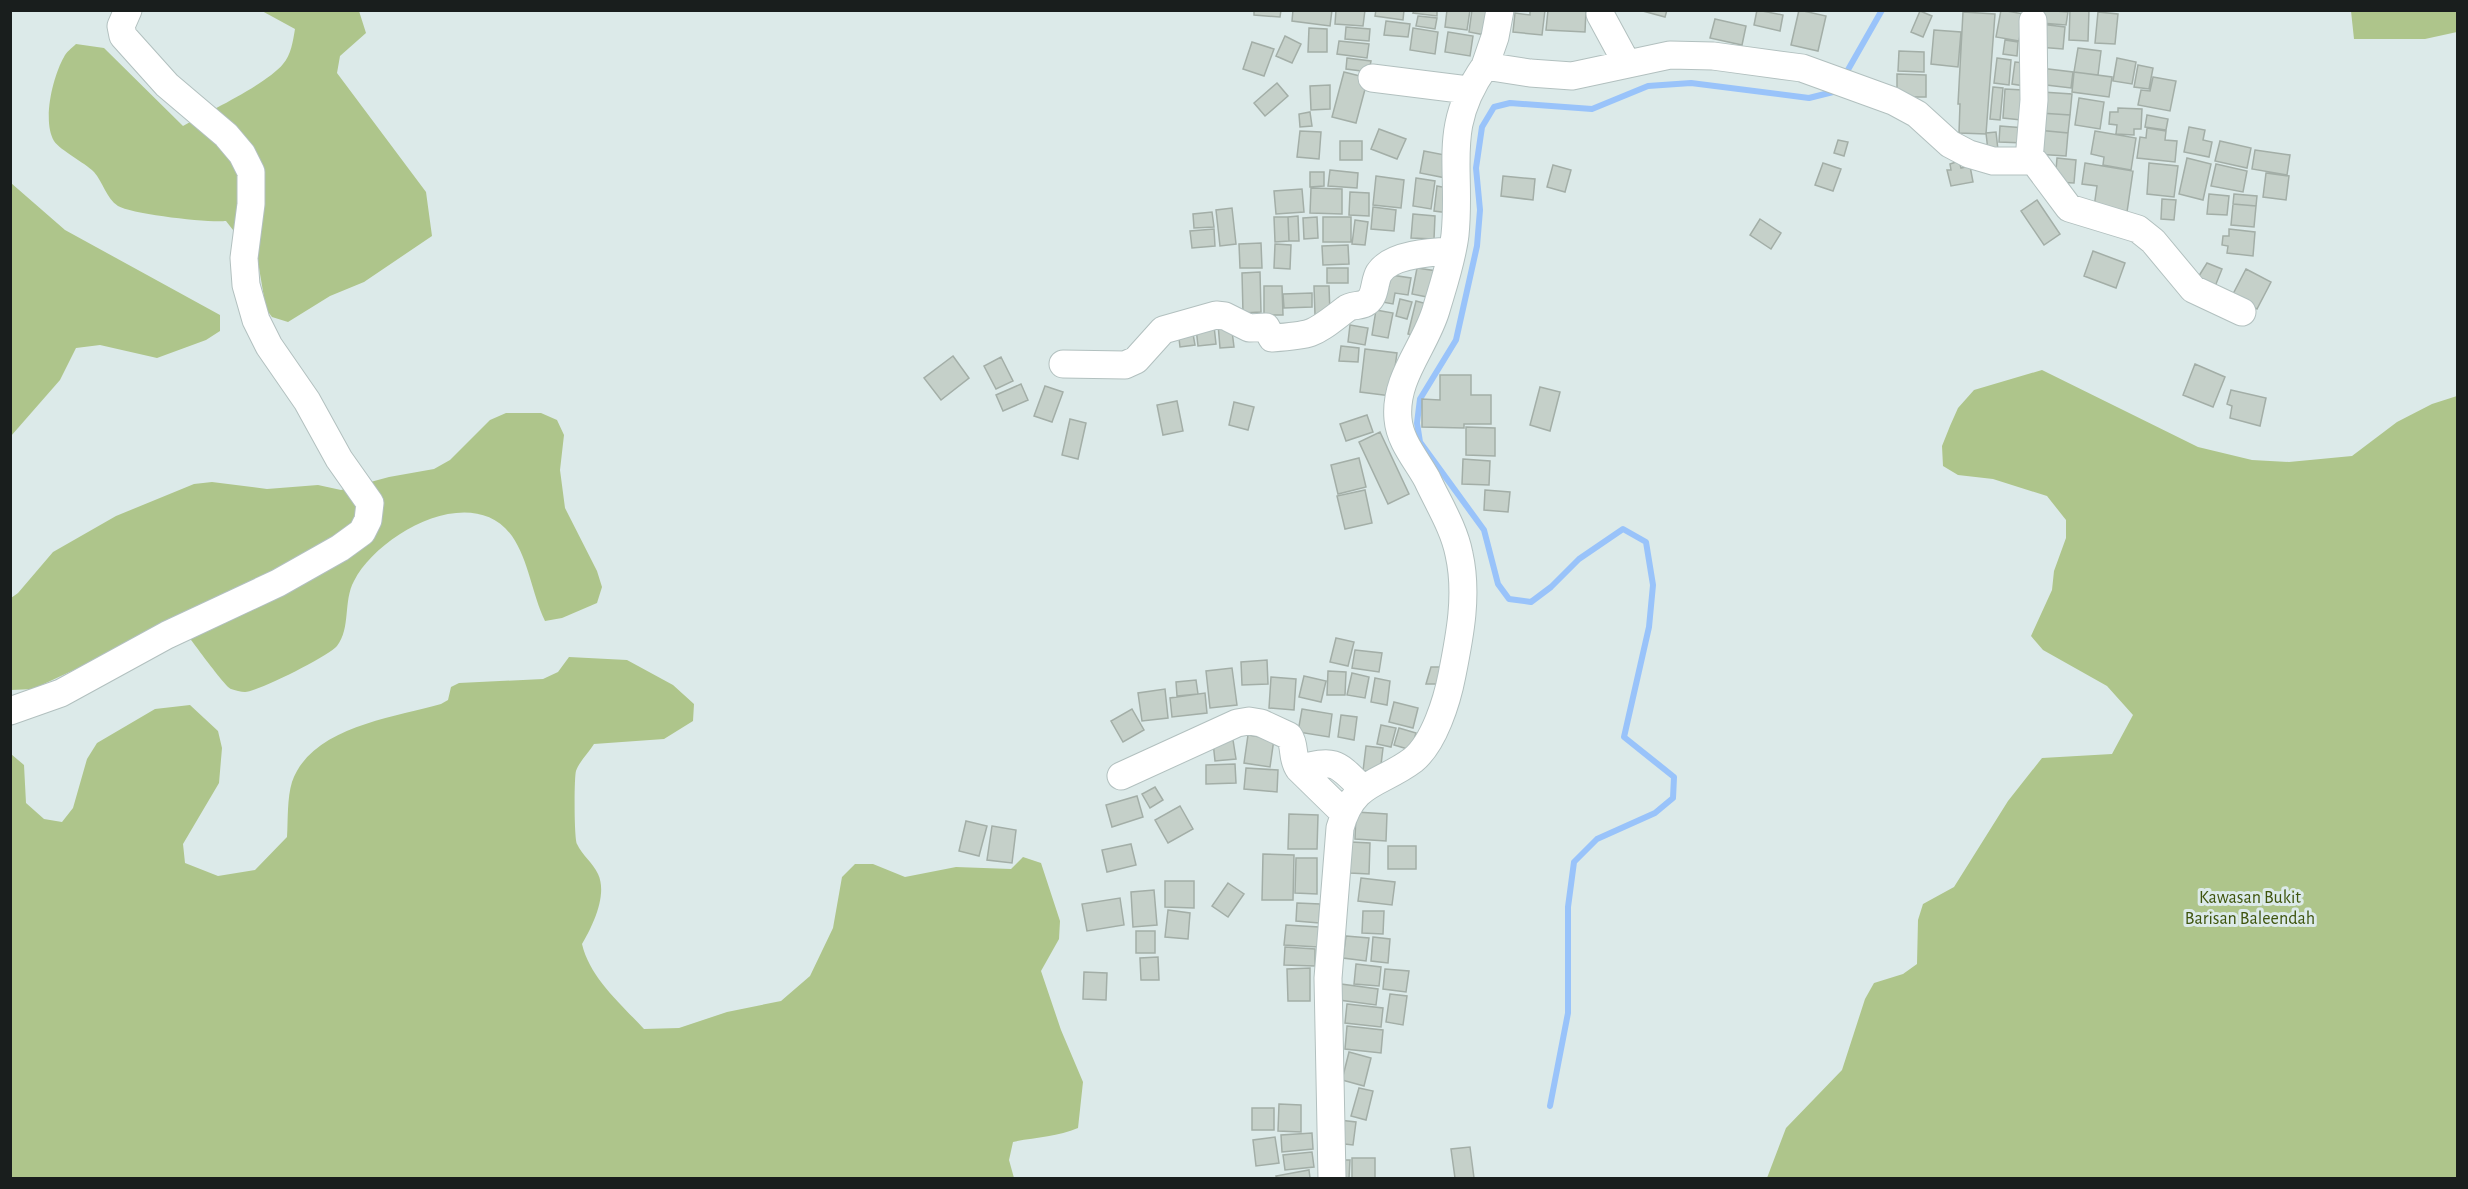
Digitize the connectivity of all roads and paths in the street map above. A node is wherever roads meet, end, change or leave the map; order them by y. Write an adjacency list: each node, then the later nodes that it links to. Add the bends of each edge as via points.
1 (128, 10): 13 (street, via 121,26 123,36 167,86 226,135 251,172 244,258 246,285 256,320 339,459 370,503 368,520 362,532 340,548 278,583 167,635 61,693)
2 (1500, 10): 6 (street)
3 (1600, 14): 5 (street)
4 (2033, 21): 9 (street, via 2034,100)
5 (1626, 62): 6 (street, via 1572,76); 9 (street, via 1670,55 1713,56 1823,73 1917,114 1950,144 1969,154 1993,160)
6 (1485, 66): 8 (street)
7 (1372, 78): 8 (street)
8 (1468, 90): 10 (street, via 1456,130)
9 (2029, 160): 11 (street, via 2037,164 2069,208 2138,229 2193,288)
10 (1452, 251): 12 (street, via 1407,257 1384,268 1371,299 1347,308 1314,333 1272,338 1266,327 1249,328 1215,315 1163,330 1136,360 1125,365); 16 (street, via 1429,333 1402,380 1397,418 1400,435 1430,485 1459,552 1464,580 1452,678 1427,744 1414,759)
11 (2242, 312)
12 (1063, 364)
13 (10, 711)
14 (1299, 769): 15 (street, via 1293,761 1288,736 1249,721); 16 (street, via 1324,761 1336,765); 17 (street)
15 (1121, 776)
16 (1362, 788): 17 (street)
17 (1344, 813): 18 (street, via 1328,978)
18 (1332, 1179)

